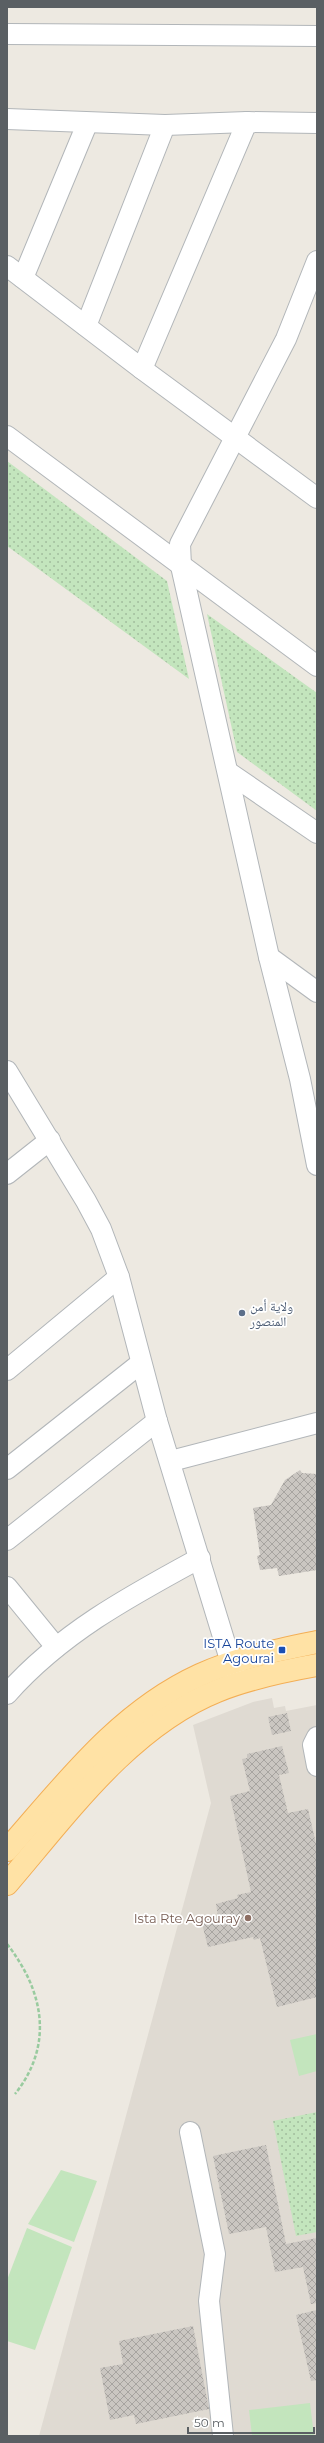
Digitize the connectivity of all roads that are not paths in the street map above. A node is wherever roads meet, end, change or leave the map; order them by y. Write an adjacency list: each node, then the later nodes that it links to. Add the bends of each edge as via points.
1 (7, 34): 2 (street)
2 (317, 36)
3 (7, 119): 6 (street)
4 (247, 122): 5 (street); 7 (street); 12 (street)
5 (317, 123)
6 (87, 124): 7 (street); 10 (street)
7 (166, 125): 11 (street)
8 (317, 261): 14 (street, via 286,339)
9 (7, 266): 10 (street)
10 (23, 278): 11 (street)
11 (86, 326): 12 (street)
12 (142, 369): 14 (street)
13 (7, 436): 16 (street)
14 (237, 437): 15 (street); 16 (street, via 180,544)
15 (317, 498)
16 (181, 566): 17 (street); 18 (street)
17 (317, 666)
18 (228, 772): 19 (street); 20 (street)
19 (317, 833)
20 (269, 956): 21 (street); 23 (street)
21 (317, 992)
22 (8, 1074): 25 (street)
23 (300, 1079): 24 (street); 26 (street)
24 (317, 1091)
25 (50, 1140): 27 (street); 28 (street, via 101,1229)
26 (317, 1165)
27 (7, 1174)
28 (119, 1277): 29 (street); 30 (street)
29 (141, 1363): 31 (street); 34 (street)
30 (7, 1370)
31 (157, 1421): 33 (street); 35 (street)
32 (317, 1423): 33 (street)
33 (171, 1461): 36 (street)
34 (7, 1469)
35 (7, 1540)
36 (200, 1558): 39 (street, via 103,1612); 40 (street)
37 (7, 1587): 39 (street)
38 (317, 1642): 40 (main road)
39 (56, 1647): 43 (street)
40 (230, 1663): 42 (street); 46 (main road, via 172,1690 123,1723 83,1763)
41 (317, 1665): 42 (main road)
42 (238, 1684): 47 (main road, via 191,1704 141,1737 62,1819)
43 (7, 1694)
44 (317, 1737): 45 (street, via 313,1745)
45 (317, 1766)
46 (7, 1850)
47 (7, 1884)
48 (190, 2132): 49 (street, via 215,2254 209,2301)
49 (223, 2436)

